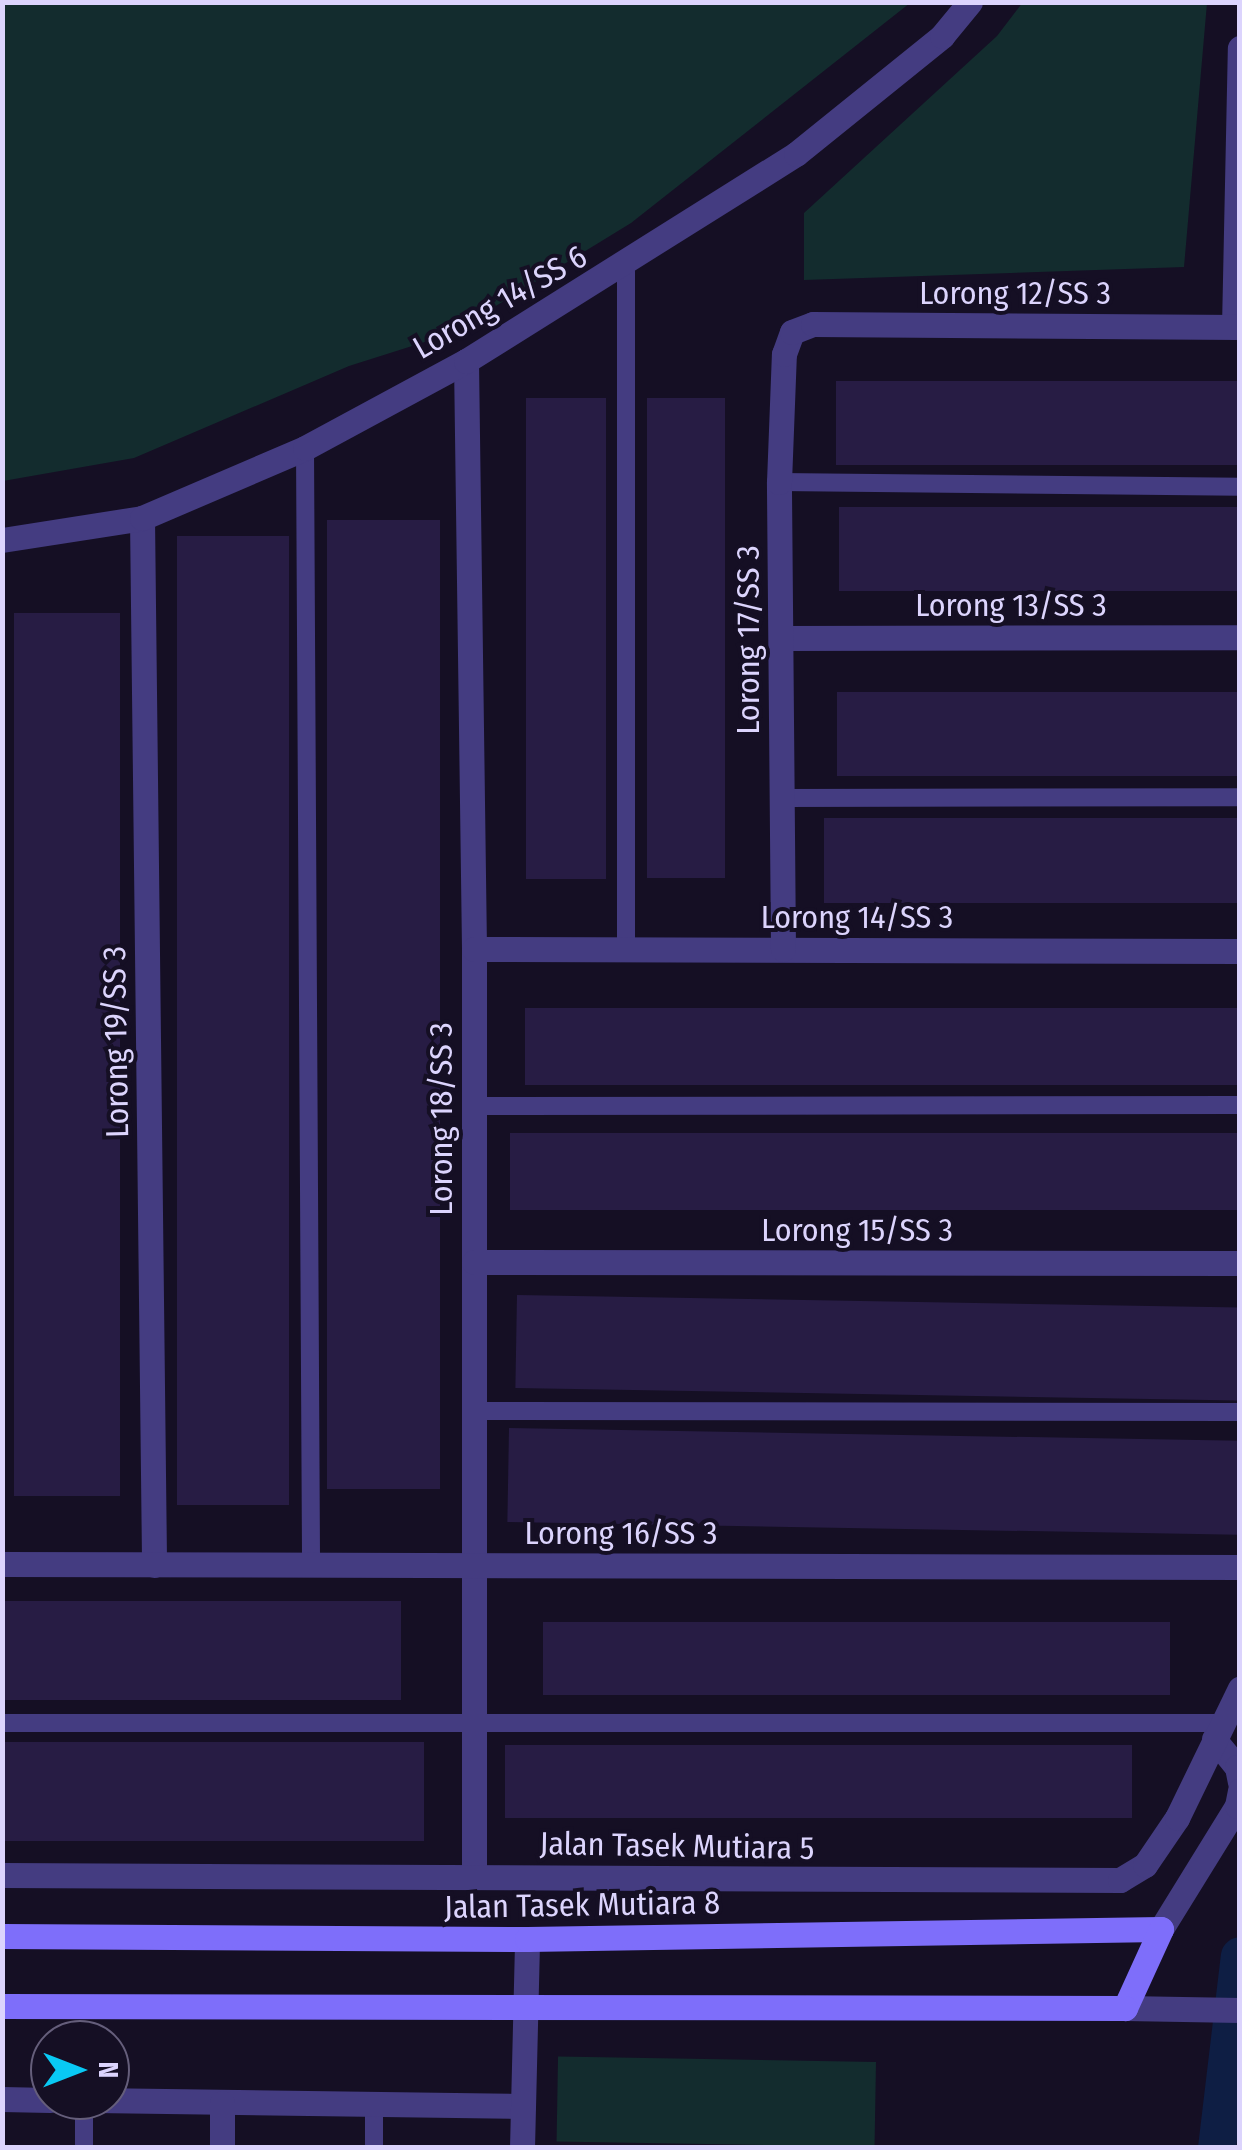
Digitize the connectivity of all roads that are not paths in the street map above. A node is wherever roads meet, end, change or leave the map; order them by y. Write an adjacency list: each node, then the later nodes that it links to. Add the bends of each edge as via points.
1 (970, 2): 4 (street, Lorong 14/SS 6, via 942,36 796,154)
2 (1240, 48): 3 (street)
3 (1237, 172): 5 (street)
4 (626, 266): 7 (street, Lorong 14/SS 6); 17 (lane)
5 (1237, 326): 6 (street, Lorong 12/SS 3, via 813,324)
6 (792, 332): 9 (street, Lorong 17/SS 3, via 784,354)
7 (466, 361): 8 (street, Lorong 14/SS 6); 19 (street, Lorong 18/SS 3)
8 (305, 448): 11 (street, Lorong 14/SS 6); 29 (lane)
9 (779, 482): 10 (lane); 14 (street, Lorong 17/SS 3)
10 (1240, 487)
11 (142, 518): 12 (street, Lorong 14/SS 6); 28 (street, Lorong 19/SS 3)
12 (2, 540)
13 (1240, 636): 14 (street, Lorong 13/SS 3)
14 (783, 638): 15 (street, Lorong 17/SS 3)
15 (781, 798): 16 (lane); 18 (street, Lorong 17/SS 3)
16 (1240, 798)
17 (626, 949): 18 (street, Lorong 14/SS 3); 19 (street, Lorong 14/SS 3)
18 (784, 949): 20 (street, Lorong 14/SS 3)
19 (474, 950): 22 (street, Lorong 18/SS 3)
20 (1240, 951)
21 (1240, 1105): 22 (lane)
22 (474, 1106): 23 (street, Lorong 18/SS 3)
23 (474, 1262): 24 (street, Lorong 15/SS 3); 25 (street, Lorong 18/SS 3)
24 (1240, 1263)
25 (474, 1411): 26 (lane); 30 (street, Lorong 18/SS 3)
26 (1240, 1412)
27 (2, 1564): 28 (street, Lorong 16/SS 3)
28 (154, 1565): 29 (street, Lorong 16/SS 3)
29 (311, 1565): 30 (street, Lorong 16/SS 3)
30 (474, 1565): 31 (street, Lorong 16/SS 3); 34 (street, Lorong 18/SS 3)
31 (1240, 1568)
32 (1240, 1688): 35 (street, Jalan Tasek Mutiara 5)
33 (2, 1723): 34 (lane)
34 (474, 1723): 35 (lane); 38 (street, Lorong 18/SS 3)
35 (1218, 1731): 36 (street); 38 (street, Jalan Tasek Mutiara 5, via 1146,1865 1120,1880)
36 (1240, 1786): 39 (street, via 1236,1806)
37 (2, 1875): 38 (street, Jalan Tasek Mutiara 5)
38 (474, 1876)
39 (1162, 1929): 41 (street, Jalan Tasek Mutiara 8); 44 (street)
40 (2, 1936): 41 (street, Jalan Tasek Mutiara 8)
41 (527, 1940): 43 (street)
42 (2, 2006): 43 (street)
43 (524, 2006): 44 (street); 51 (street)
44 (1125, 2008): 45 (street)
45 (1240, 2010)
46 (2, 2100): 47 (street)
47 (30, 2100)
48 (130, 2101): 49 (street)
49 (222, 2103): 50 (street); 54 (street)
50 (374, 2104): 51 (street); 55 (lane)
51 (523, 2106): 56 (street)
52 (84, 2120): 53 (lane)
53 (84, 2148)
54 (222, 2148)
55 (374, 2148)
56 (522, 2148)

